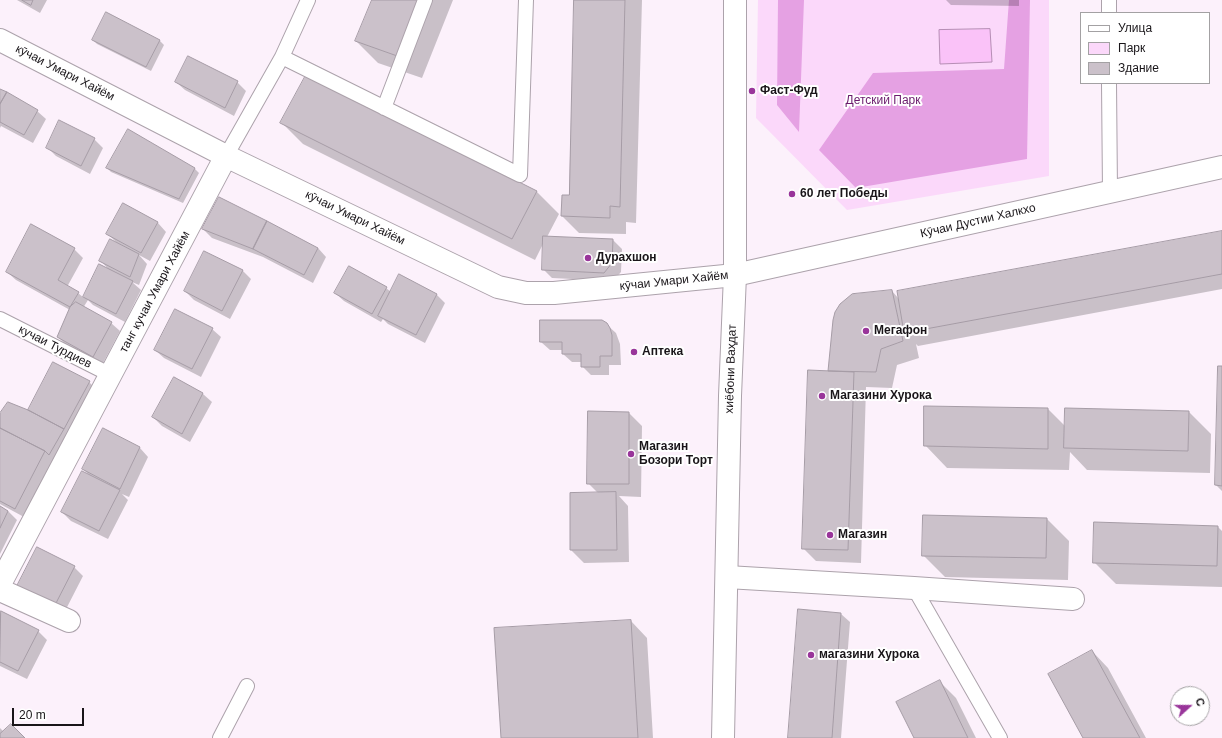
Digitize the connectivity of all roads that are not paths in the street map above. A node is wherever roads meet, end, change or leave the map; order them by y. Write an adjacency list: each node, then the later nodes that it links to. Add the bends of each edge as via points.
1 (308, 0): 8 (lane, танг кучаи Умари Хайём)
2 (425, 0): 10 (lane)
3 (526, 0): 10 (lane, via 520,175)
4 (735, 0): 14 (street, хиёбони Ваҳдат)
5 (1109, 0): 6 (lane)
6 (1109, 12)
7 (0, 40): 11 (street, кӯчаи Умари Хайём)
8 (282, 57): 10 (lane); 11 (lane, танг кучаи Умари Хайём)
9 (1109, 84): 13 (lane)
10 (384, 108)
11 (226, 156): 14 (street, кӯчаи Умари Хайём, via 498,287 526,293 554,293); 16 (street, танг кучаи Умари Хайём)
12 (1222, 167): 13 (street, Кӯчаи Дустии Халкхо)
13 (1110, 192): 14 (street, Кӯчаи Дустии Халкхо)
14 (734, 275): 17 (street, хиёбони Ваҳдат)
15 (0, 319): 16 (lane, кучаи Турдиев)
16 (111, 375): 18 (street, танг кучаи Умари Хайём)
17 (727, 577): 19 (street); 25 (street, хиёбони Ваҳдат)
18 (0, 584)
19 (914, 588): 21 (street); 26 (lane)
20 (0, 590): 22 (street)
21 (1072, 599)
22 (68, 621)
23 (247, 686): 24 (lane)
24 (220, 738)
25 (723, 738)
26 (1000, 738)

